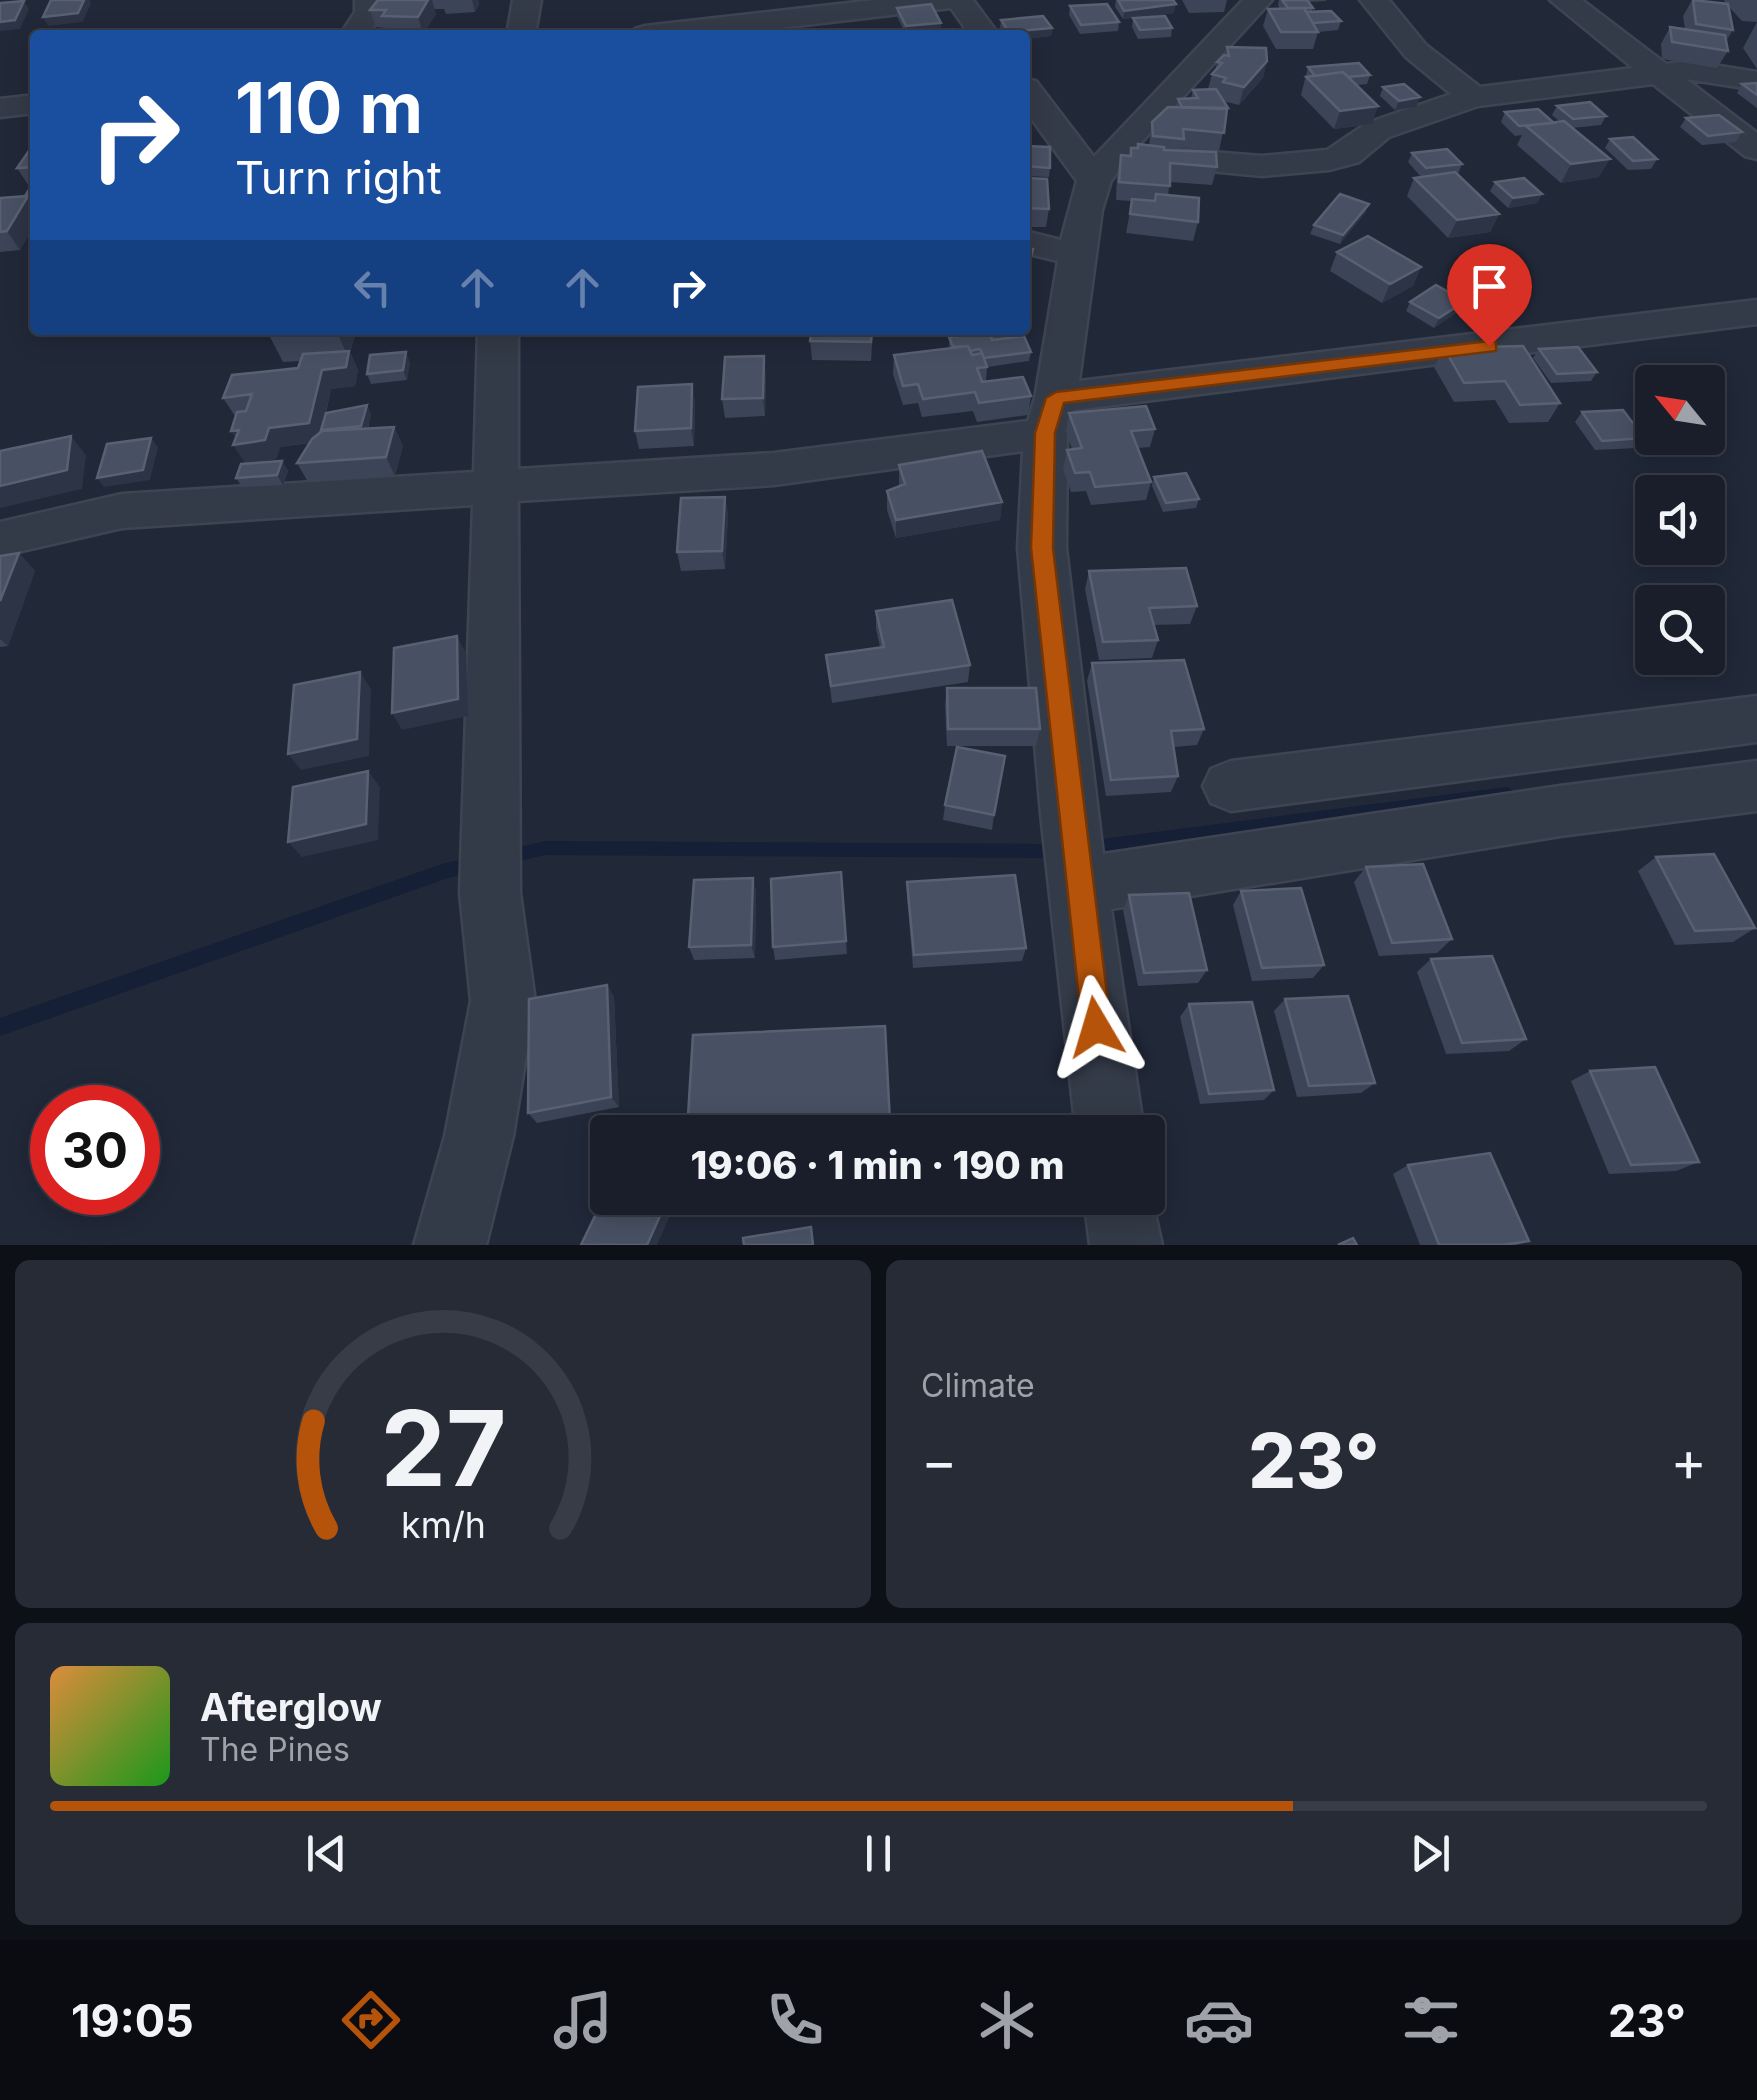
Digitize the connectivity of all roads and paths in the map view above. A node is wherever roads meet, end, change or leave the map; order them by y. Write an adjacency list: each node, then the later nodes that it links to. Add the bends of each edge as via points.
1 (370, 0): 8 (street)
2 (526, 0): 9 (street)
3 (948, 0): 10 (street)
4 (959, 0): 11 (street)
5 (1258, 0): 19 (street)
6 (1374, 0): 15 (street, via 1416,51)
7 (1564, 0): 12 (street)
8 (357, 30)
9 (522, 30)
10 (689, 30)
11 (981, 30)
12 (1658, 73): 13 (street, via 1689,70); 15 (street); 18 (street)
13 (1757, 81)
14 (1030, 93): 19 (street)
15 (1473, 97): 19 (street, via 1378,130 1329,160)
16 (30, 105): 17 (street)
17 (0, 108)
18 (1757, 149)
19 (1104, 166): 21 (street, via 1084,210)
20 (1030, 243): 21 (street)
21 (1080, 255): 24 (street)
22 (1757, 312): 24 (street)
23 (498, 335): 25 (street)
24 (1051, 415): 25 (street, via 774,469); 30 (street, via 1042,548)
25 (496, 489): 26 (street, via 122,511); 33 (street, via 490,893 503,1001 479,1136)
26 (0, 539)
27 (1757, 719): 28 (street)
28 (1231, 786)
29 (1757, 786): 30 (street)
30 (1079, 884): 31 (street)
31 (1108, 1115)
32 (1122, 1215): 34 (street)
33 (450, 1245)
34 (1126, 1245)

